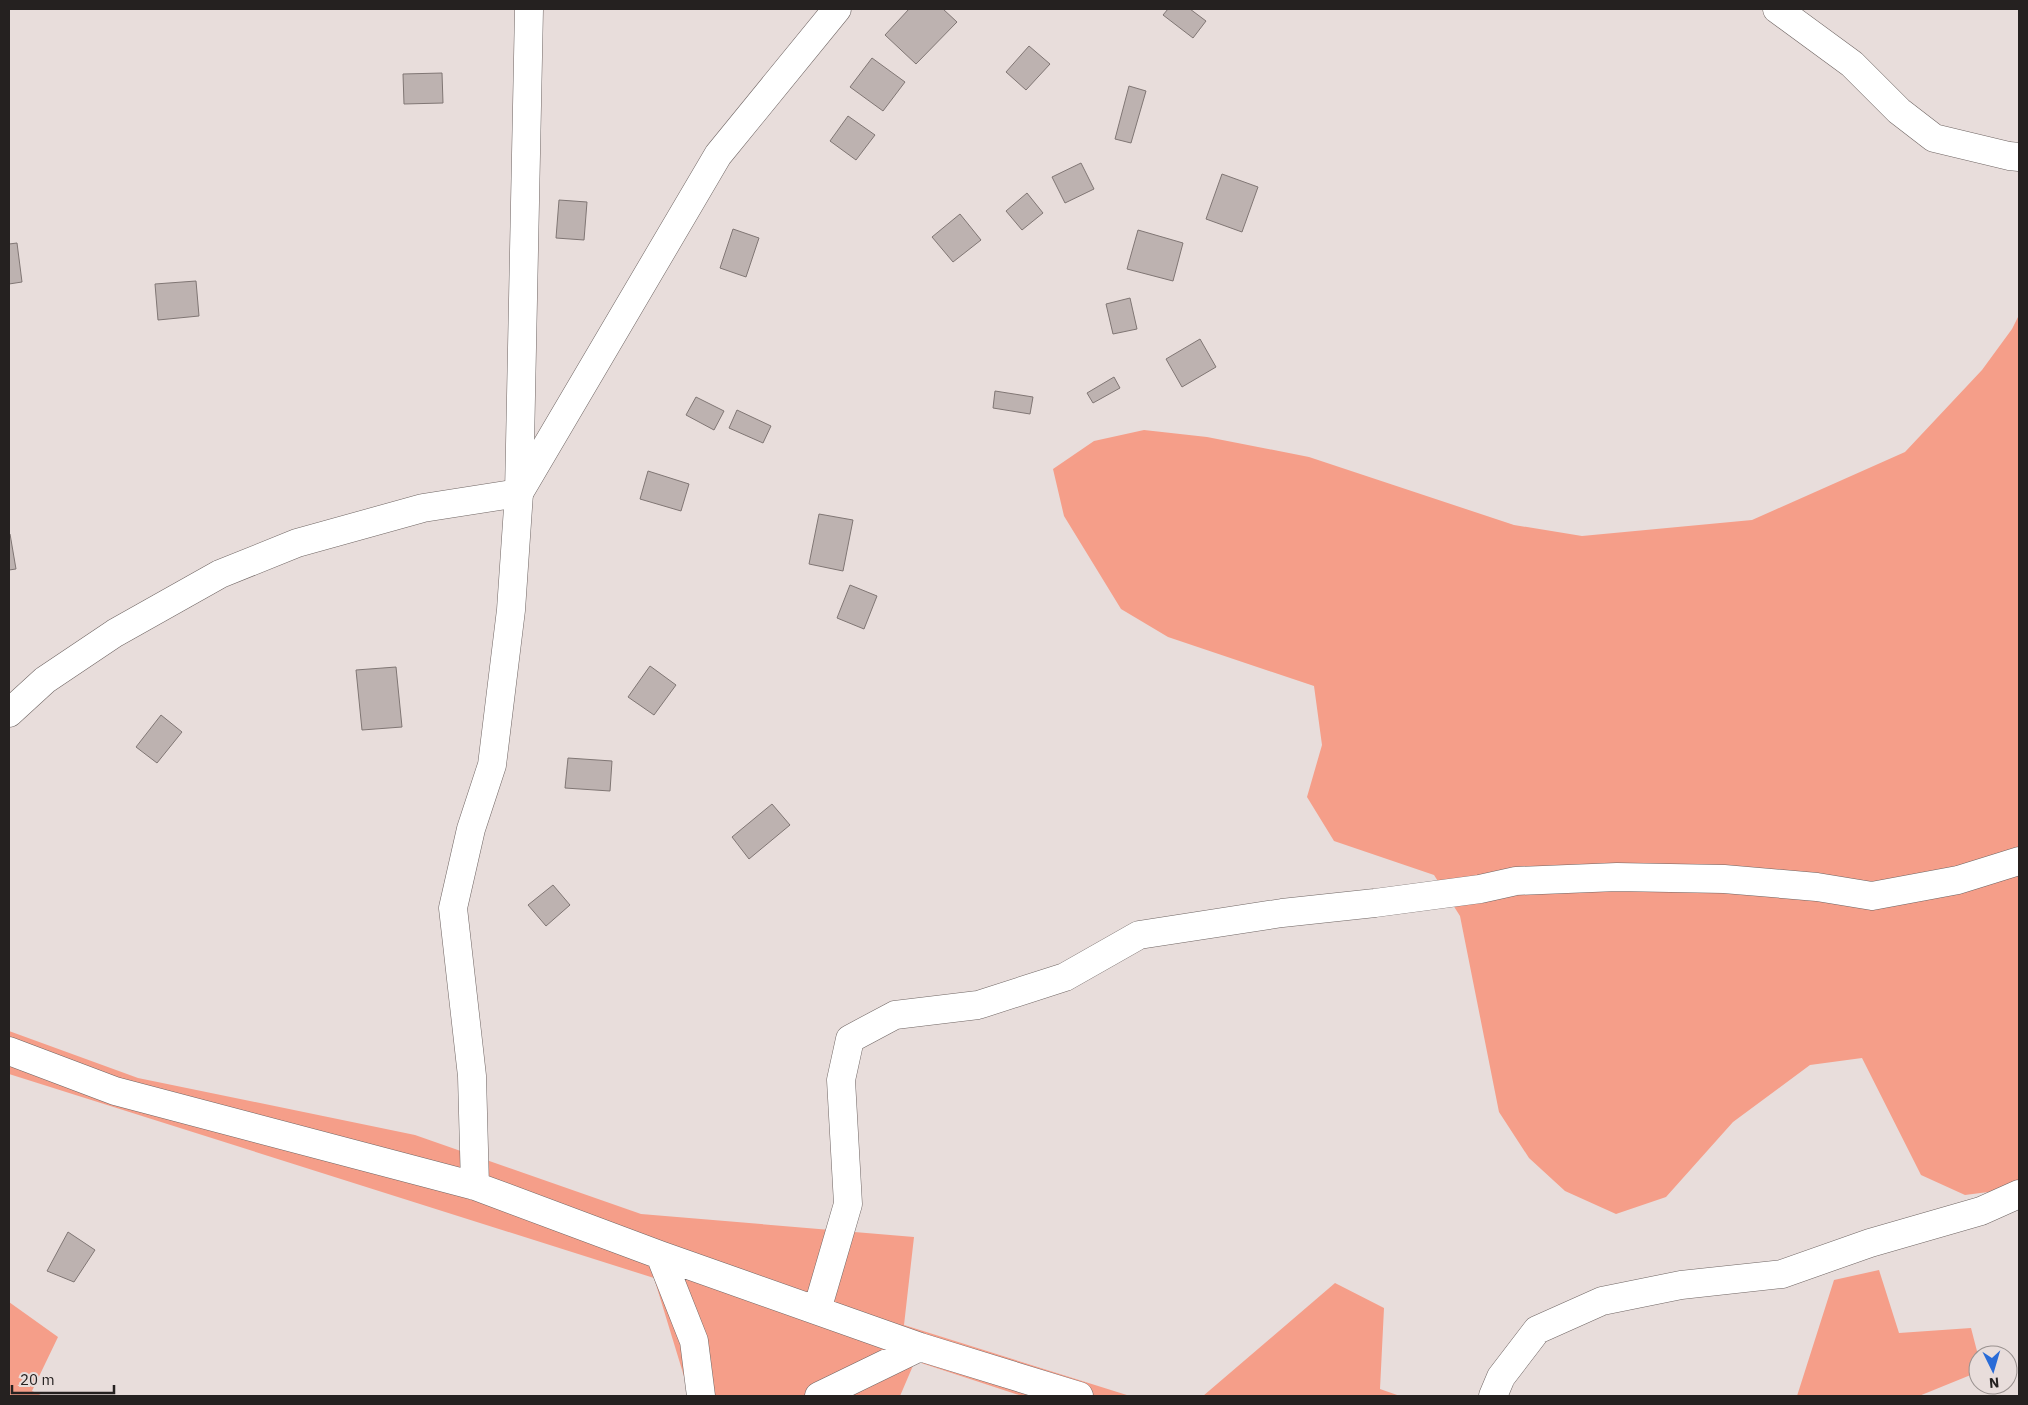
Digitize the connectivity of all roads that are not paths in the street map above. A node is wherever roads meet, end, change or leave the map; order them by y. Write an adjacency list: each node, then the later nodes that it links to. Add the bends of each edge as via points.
1 (529, 9): 5 (street)
2 (837, 9): 5 (street, via 718,155)
3 (1777, 9): 4 (street, via 1852,64 1899,111 1934,138)
4 (2019, 156)
5 (519, 493): 6 (street, via 423,508 297,543 220,574 115,633 45,680); 9 (street, via 511,610 492,764 471,829 453,908 472,1076)
6 (9, 713)
7 (2019, 861): 12 (street, via 1958,880 1872,896 1817,887 1724,879 1616,877 1516,882 1282,913 1139,935 1065,977 978,1005 895,1015 850,1039 841,1080 848,1204)
8 (9, 1051): 9 (street, via 115,1091)
9 (475, 1186): 11 (street)
10 (2019, 1194): 17 (street, via 1981,1212 1870,1243 1782,1274 1681,1285 1602,1301 1537,1330 1501,1377)
11 (660, 1255): 12 (street); 14 (street, via 694,1341)
12 (817, 1310): 13 (street)
13 (920, 1347): 15 (street); 16 (street)
14 (701, 1396)
15 (819, 1396)
16 (1079, 1396)
17 (1493, 1396)

